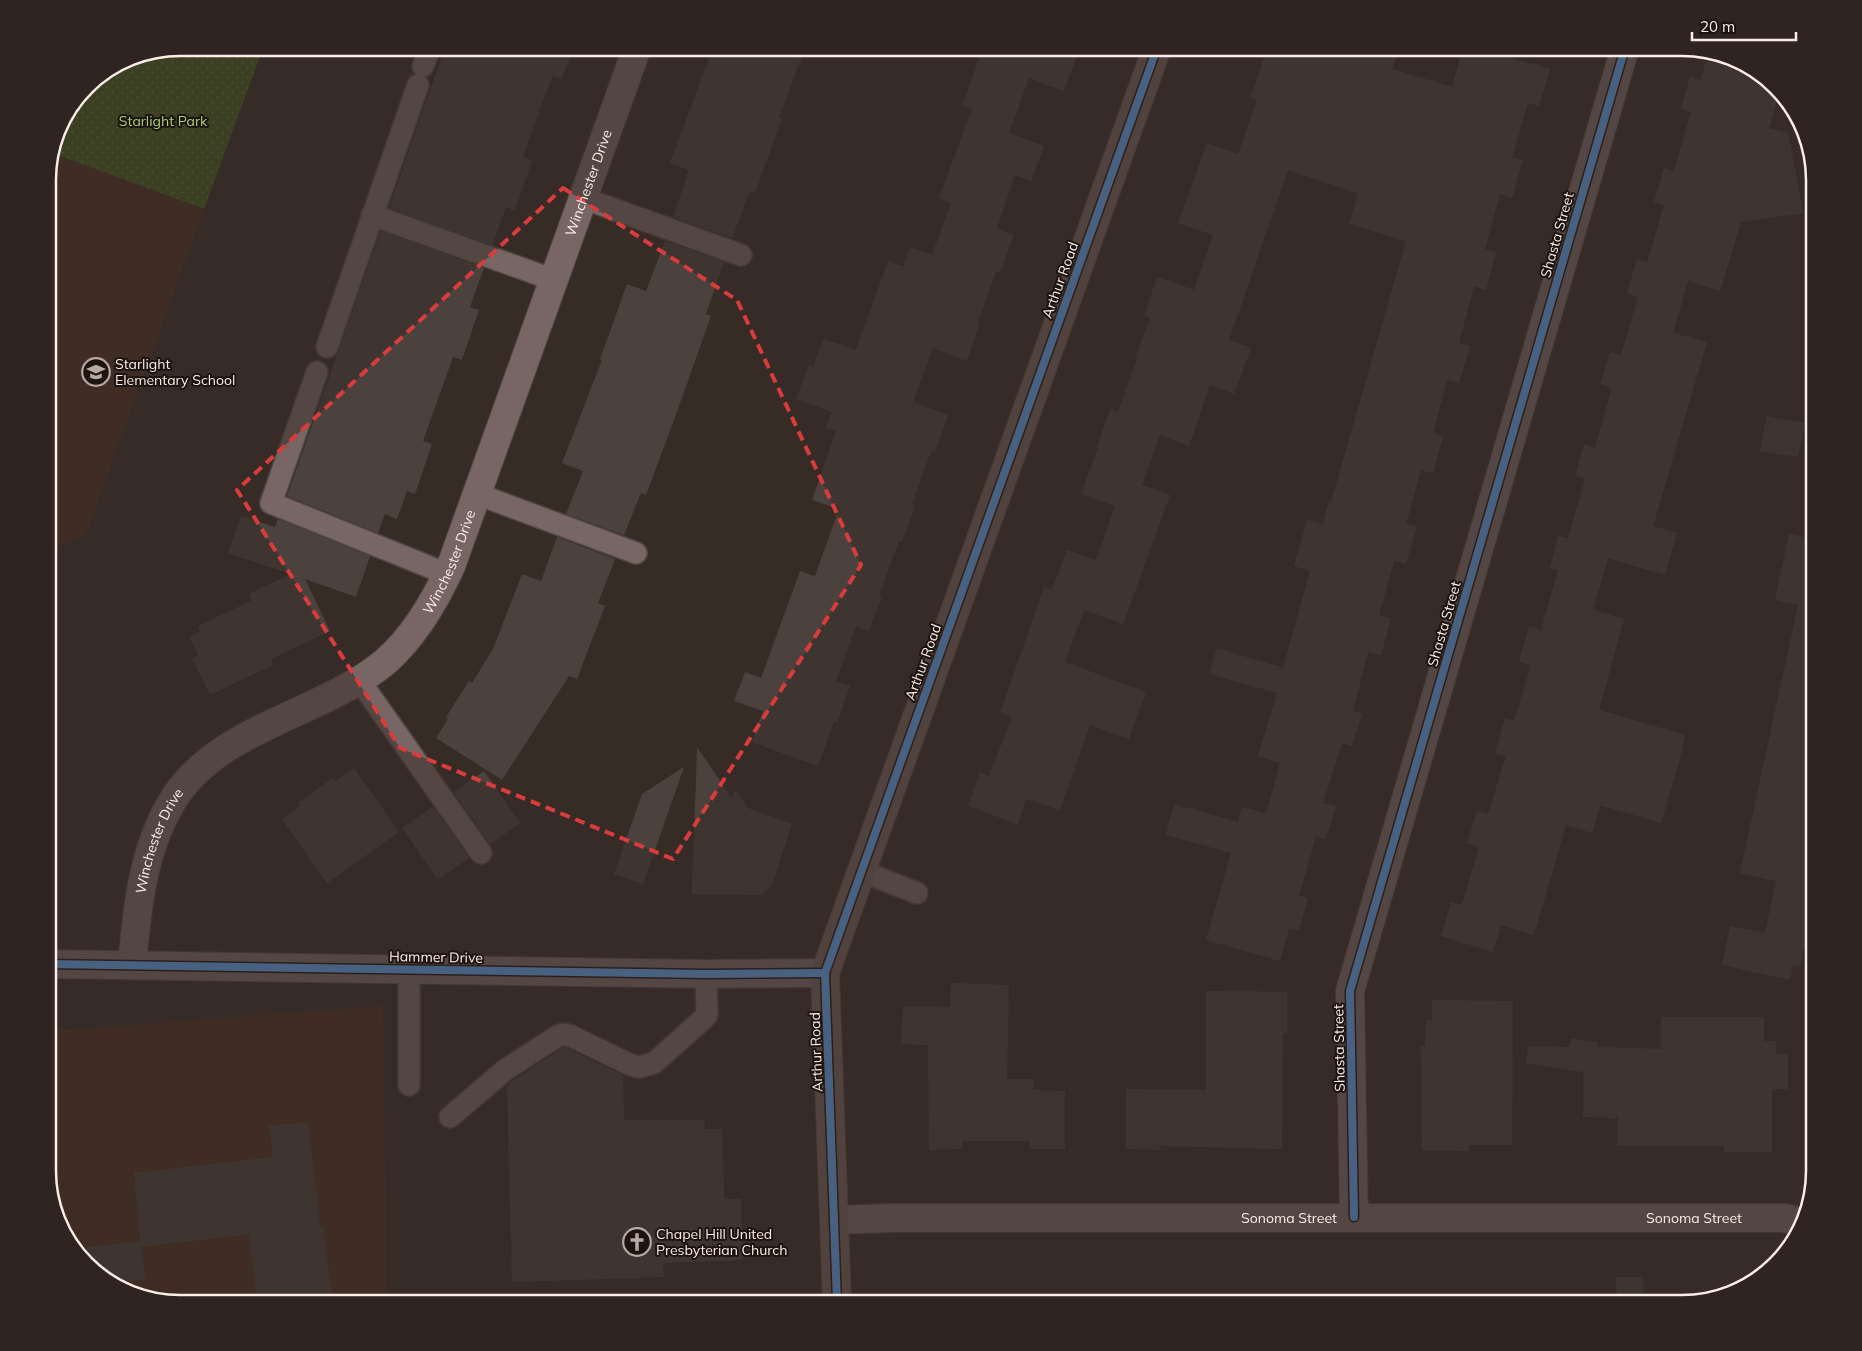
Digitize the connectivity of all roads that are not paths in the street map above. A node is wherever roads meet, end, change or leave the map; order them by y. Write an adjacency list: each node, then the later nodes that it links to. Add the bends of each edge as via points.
1 (634, 56): 5 (street, Winchester Drive)
2 (1154, 56): 16 (street, Arthur Road)
3 (1622, 56): 25 (street, Shasta Street, via 1350,991)
4 (424, 66): 6 (lane)
5 (583, 198): 7 (lane); 8 (street, Winchester Drive)
6 (372, 215): 8 (lane); 9 (lane)
7 (741, 255)
8 (554, 280): 11 (street, Winchester Drive)
9 (327, 347)
10 (317, 372): 13 (lane, via 271,503)
11 (476, 494): 12 (lane); 13 (street, Winchester Drive)
12 (636, 553)
13 (448, 574): 14 (street, Winchester Drive, via 410,636 386,661)
14 (359, 680): 15 (lane); 19 (street, Winchester Drive, via 232,744 205,764 181,789 162,821 144,875)
15 (480, 854)
16 (861, 871): 17 (lane); 21 (street, Arthur Road)
17 (917, 893)
18 (57, 964): 19 (street, Hammer Drive)
19 (132, 965): 20 (street, Hammer Drive)
20 (409, 969): 22 (street, Hammer Drive); 23 (lane)
21 (825, 973): 22 (street, Hammer Drive); 26 (street, Arthur Road)
22 (706, 974): 24 (lane, via 707,1015 654,1063 639,1068 563,1034 505,1070)
23 (409, 1084)
24 (450, 1117)
25 (1354, 1217): 26 (street, Sonoma Street); 27 (street, Sonoma Street, via 1785,1218)
26 (835, 1220): 28 (street, Arthur Road)
27 (1795, 1221)
28 (837, 1295)

